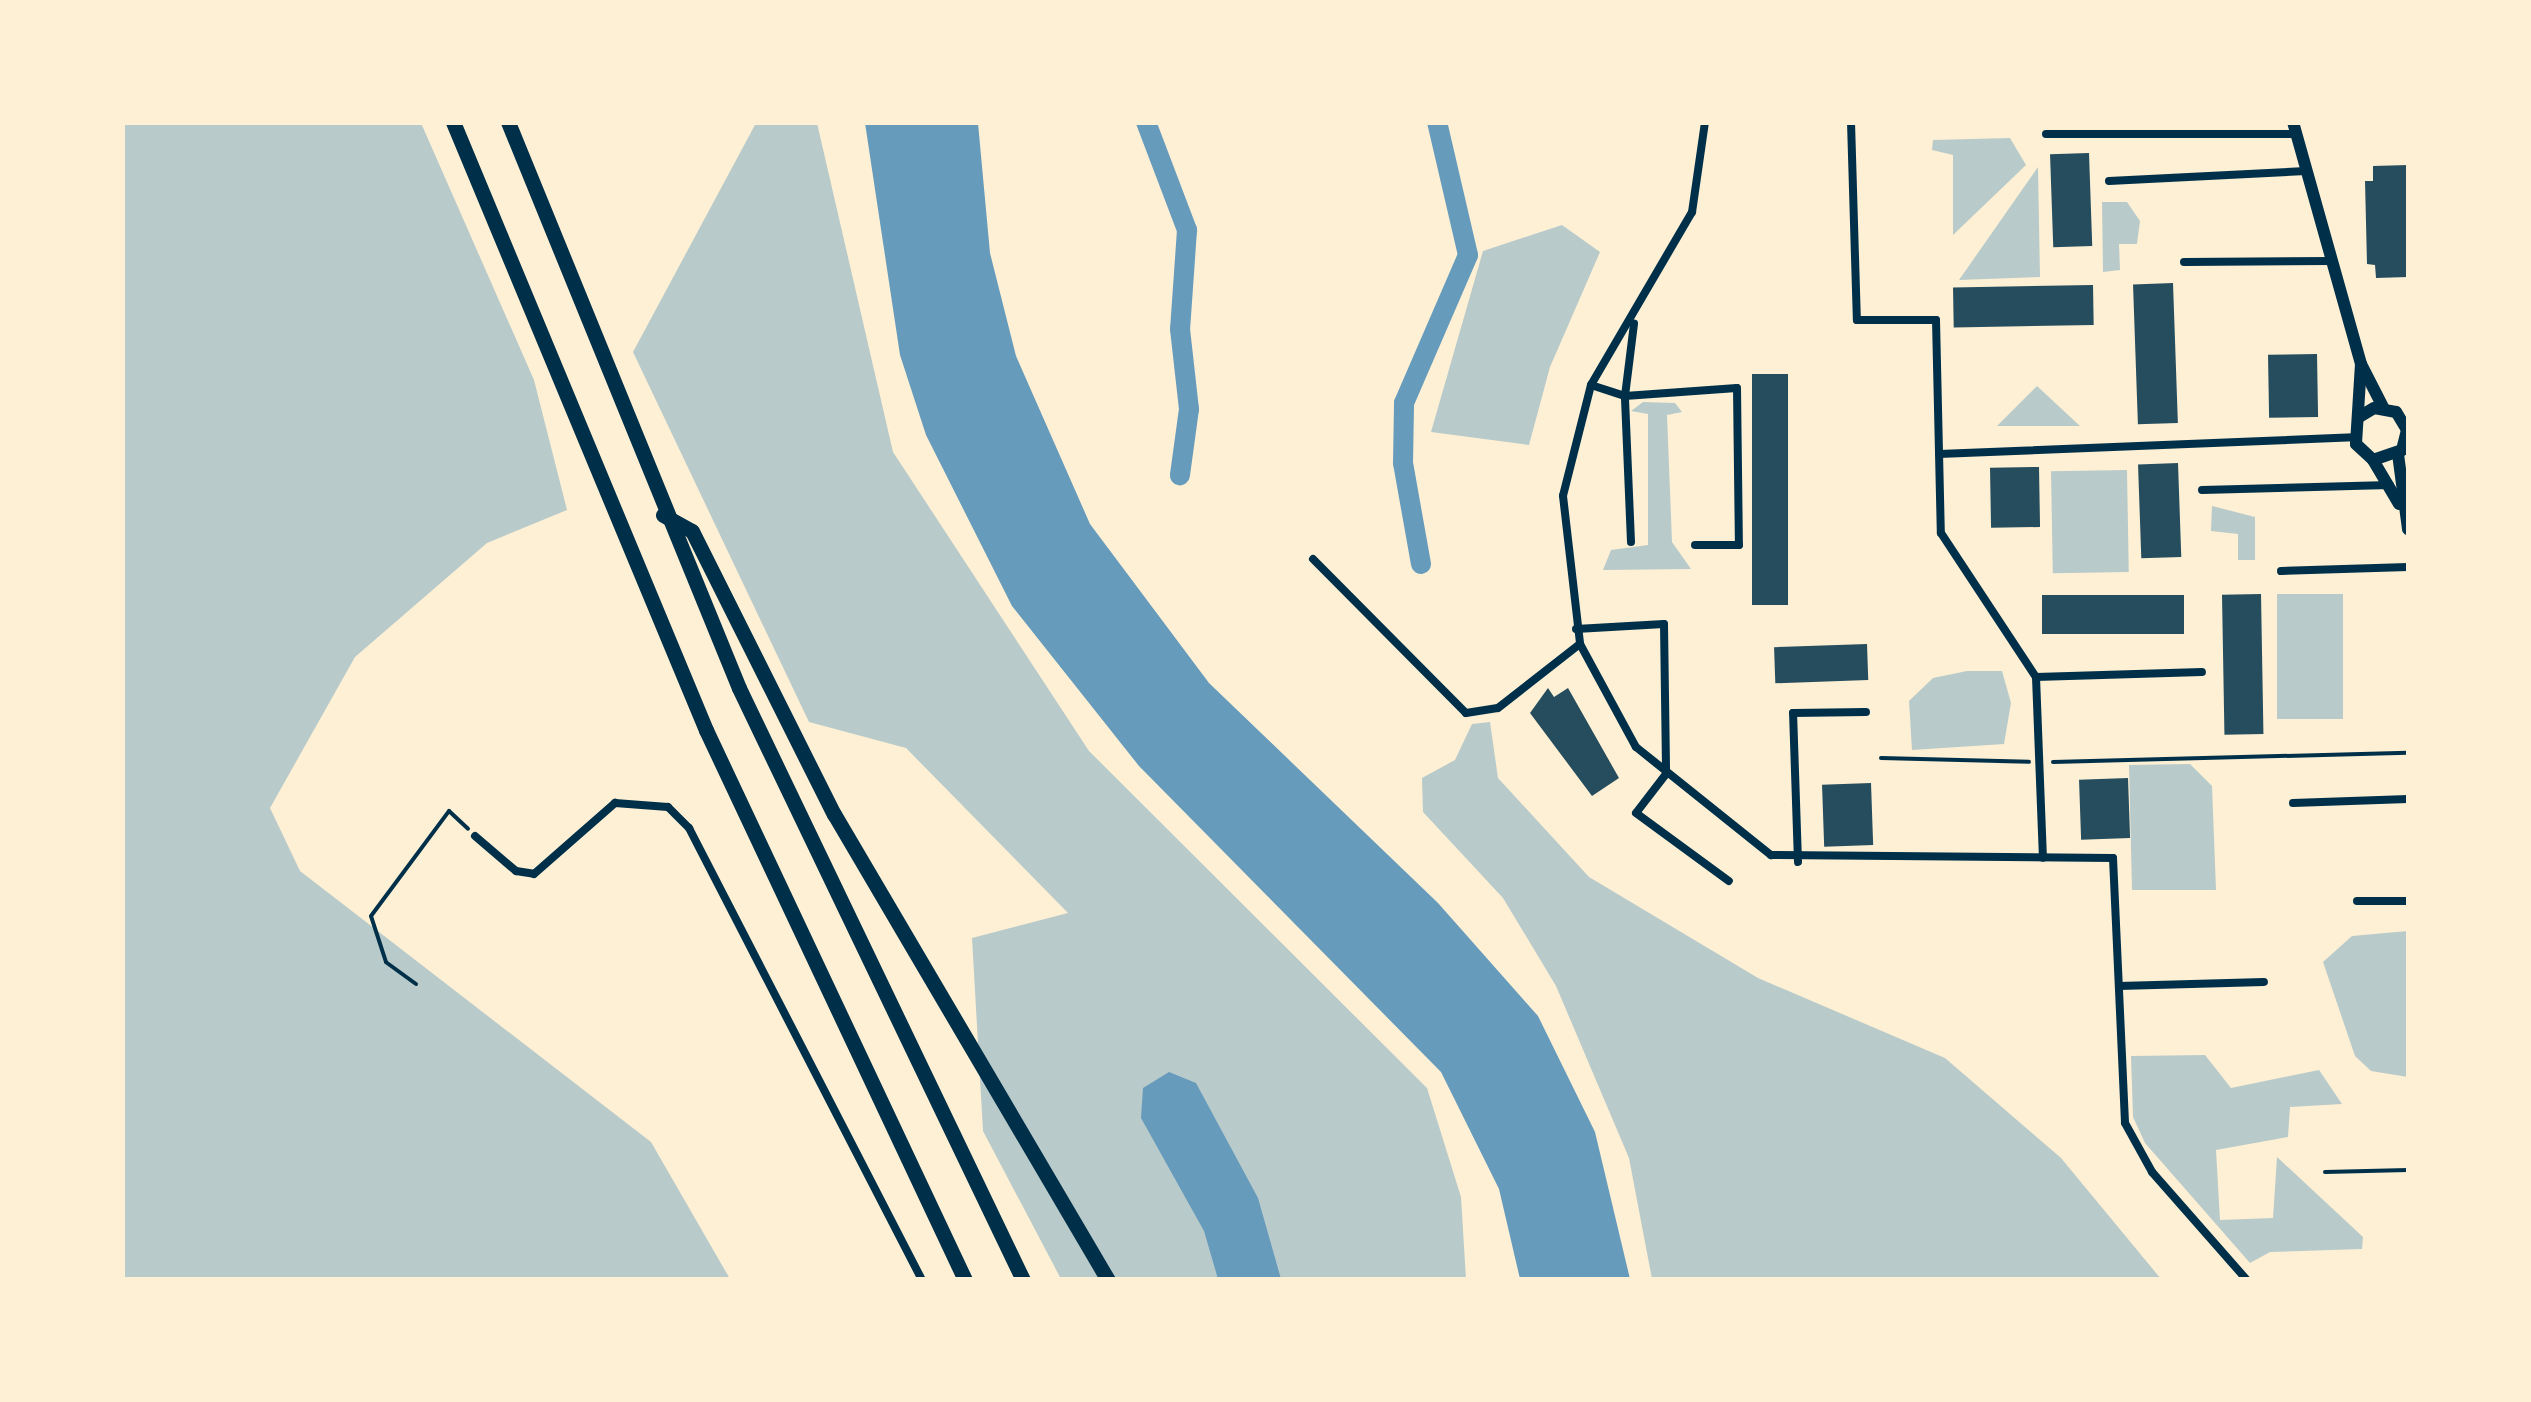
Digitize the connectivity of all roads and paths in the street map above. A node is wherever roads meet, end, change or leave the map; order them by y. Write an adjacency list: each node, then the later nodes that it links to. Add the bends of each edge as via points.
1 (453, 122): 54 (highway, via 706,730)
2 (508, 122): 24 (highway)
3 (1705, 122): 11 (street, via 1692,212)
4 (1851, 122): 20 (street, via 1858,320 1936,320)
5 (2294, 128): 6 (street); 7 (main road)
6 (2046, 134)
7 (2306, 171): 8 (street); 9 (main road)
8 (2109, 182)
9 (2332, 261): 10 (street); 12 (main road)
10 (2184, 262)
11 (1634, 319): 13 (street); 14 (street)
12 (2361, 364): 15 (main road); 16 (main road)
13 (1591, 385): 14 (street); 31 (street, via 1563,496)
14 (1624, 396): 26 (street); 27 (street, via 1737,388 1739,539)
15 (2383, 408): 16 (main road); 17 (main road)
16 (2360, 417): 18 (main road)
17 (2407, 423): 19 (main road)
18 (2354, 437): 20 (street); 21 (main road)
19 (2404, 448): 21 (main road); 25 (main road)
20 (1939, 454): 34 (street, via 1941,532)
21 (2373, 460): 22 (main road)
22 (2390, 484): 23 (street); 25 (main road)
23 (2202, 490)
24 (663, 516): 55 (highway); 56 (highway, via 692,531 824,797)
25 (2407, 522)
26 (1631, 542)
27 (1695, 545)
28 (1313, 559): 32 (street, via 1466,713 1498,708)
29 (2408, 567): 30 (street)
30 (2281, 571)
31 (1576, 629): 32 (street); 39 (street, via 1664,624)
32 (1580, 644): 39 (street, via 1636,747)
33 (2202, 672): 34 (street)
34 (2036, 677): 38 (street)
35 (1866, 712): 44 (street, via 1793,713)
36 (2408, 753): 38 (path)
37 (1881, 758): 38 (path)
38 (2040, 762): 43 (street)
39 (1666, 774): 44 (street, via 1743,841); 45 (street, via 1636,813)
40 (2408, 799): 41 (street)
41 (2293, 803)
42 (475, 836): 49 (path, via 450,811 370,916 386,962); 53 (street, via 516,871 534,874 615,804 668,807 690,828)
43 (2043, 858): 44 (street); 50 (street, via 2113,858)
44 (1798, 862)
45 (1729, 881)
46 (2356, 901): 47 (street)
47 (2408, 901)
48 (2264, 982): 50 (street)
49 (416, 984)
50 (2119, 986): 57 (street, via 2126,1124 2152,1172)
51 (2408, 1170): 52 (lane)
52 (2325, 1172)
53 (922, 1280)
54 (966, 1280)
55 (1023, 1280)
56 (1108, 1280)
57 (2247, 1280)

